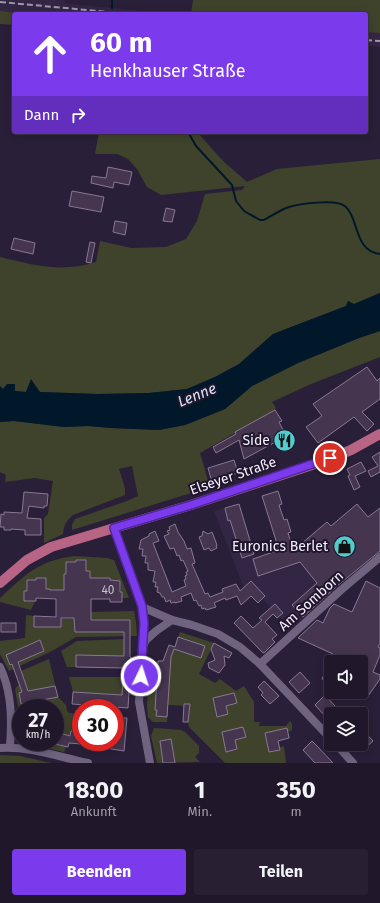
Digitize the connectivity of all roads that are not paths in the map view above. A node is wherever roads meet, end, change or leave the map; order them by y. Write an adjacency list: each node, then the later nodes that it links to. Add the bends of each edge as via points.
1 (380, 434): 2 (main road, Elseyer Straße, via 351,450 321,462)
2 (114, 528): 4 (main road, Elseyer Straße, via 51,547 27,560); 5 (street)
3 (380, 557): 8 (street, Am Somborn)
4 (0, 583)
5 (142, 606): 6 (street); 7 (street)
6 (172, 620): 7 (street, via 146,640); 8 (street, via 192,624 230,640)
7 (142, 649): 15 (street, via 139,702)
8 (260, 664): 10 (street)
9 (0, 667): 11 (street, via 10,701)
10 (324, 731)
11 (10, 747): 12 (street); 14 (street)
12 (0, 748)
13 (342, 751): 16 (street)
14 (88, 763)
15 (150, 763)
16 (353, 763)

